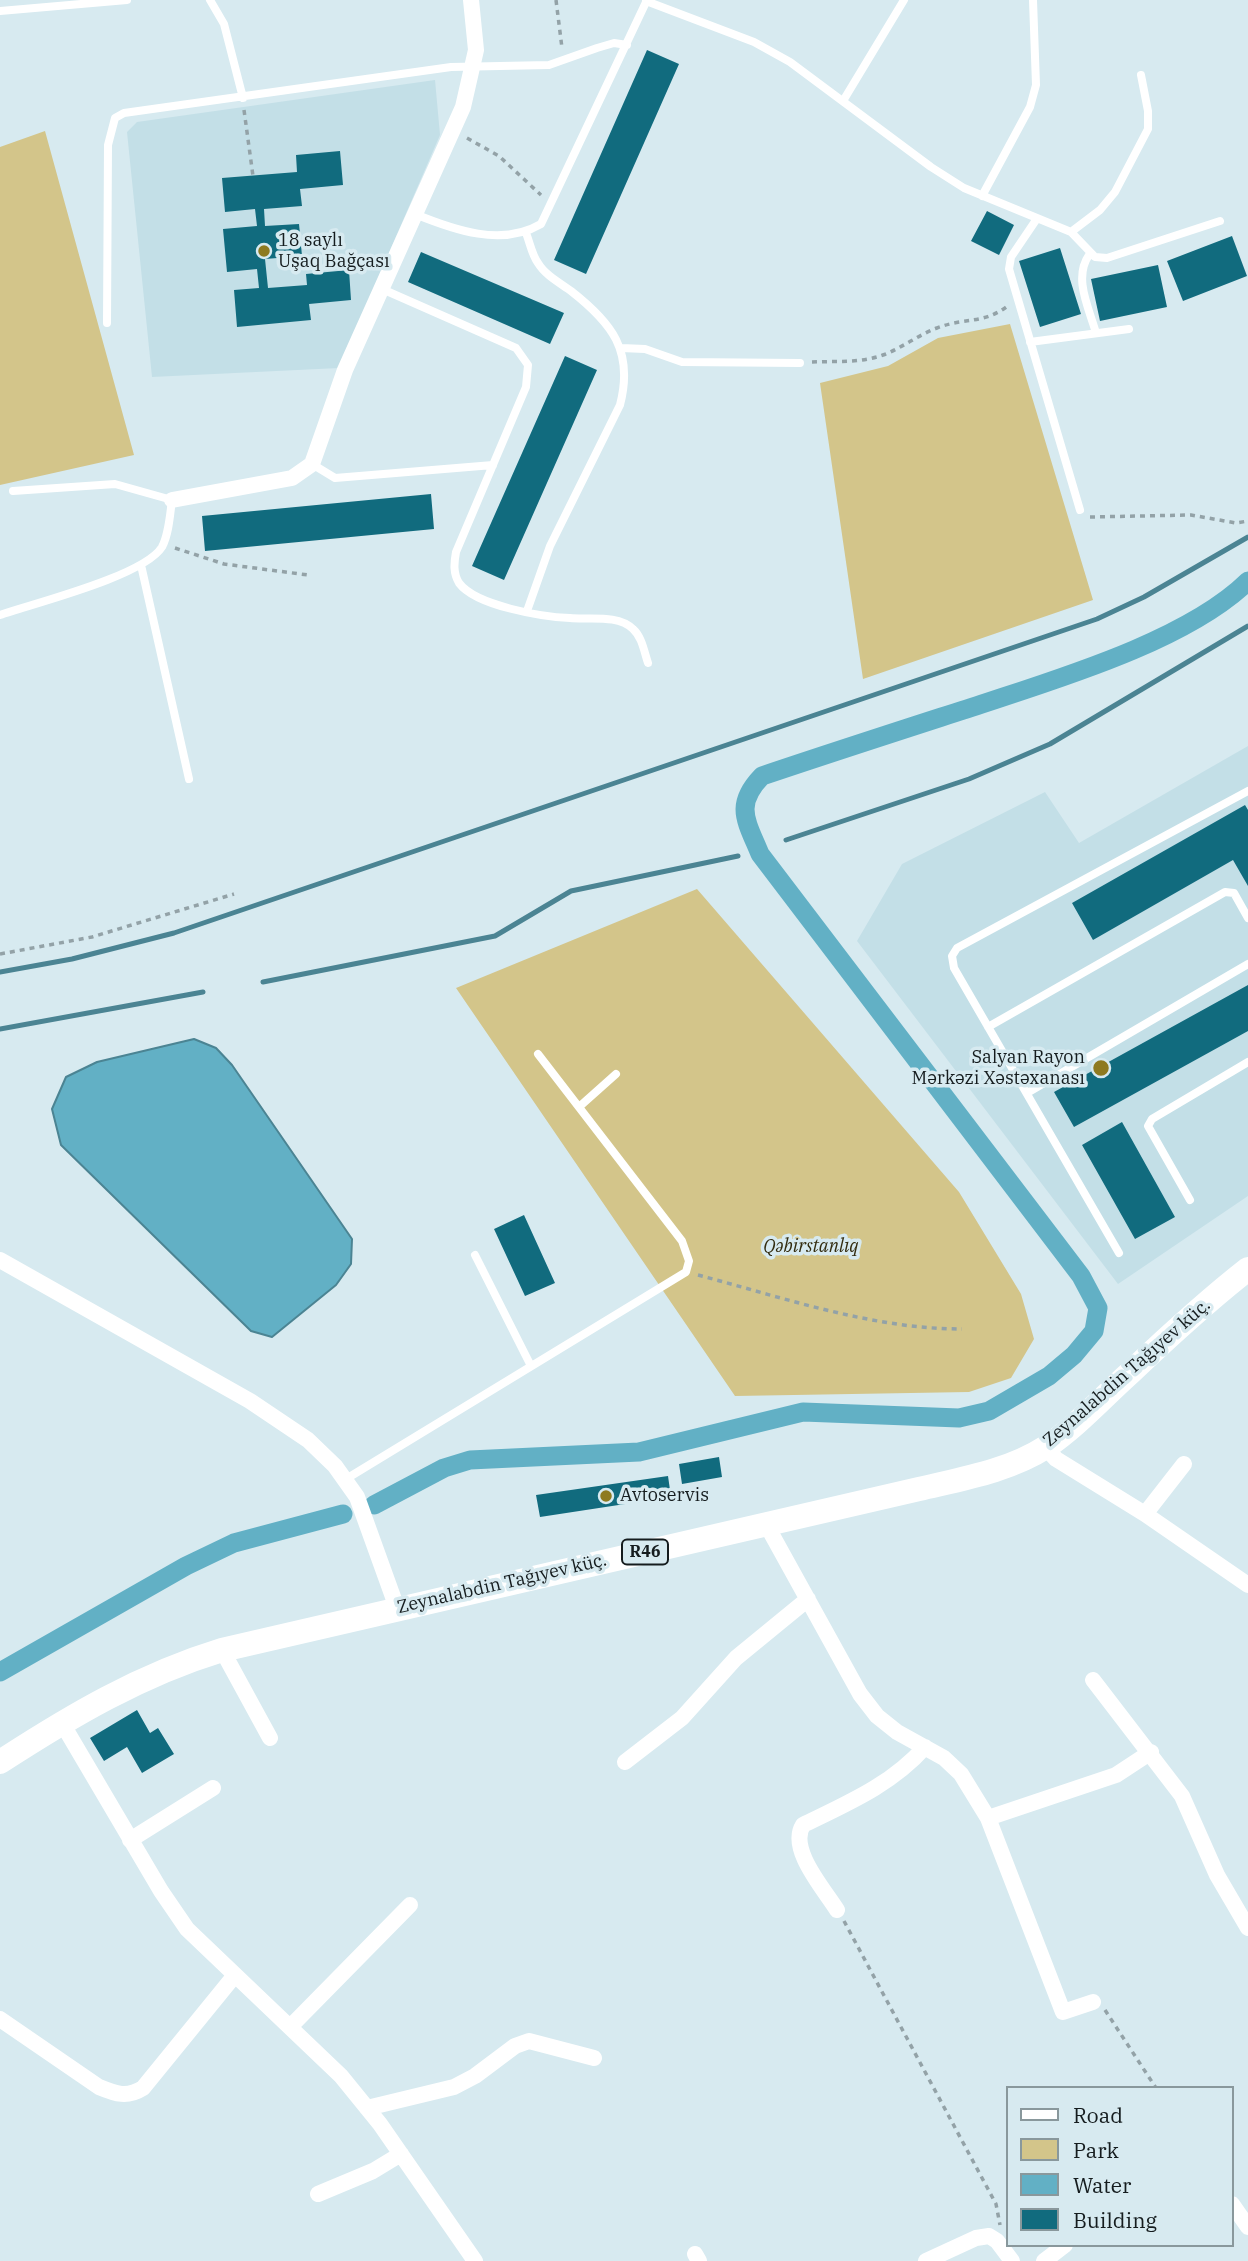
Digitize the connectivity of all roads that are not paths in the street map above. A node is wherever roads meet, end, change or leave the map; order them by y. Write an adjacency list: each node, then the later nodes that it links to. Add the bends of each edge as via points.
1 (127, 0): 7 (lane)
2 (210, 0): 11 (lane, via 224,24)
3 (471, 0): 9 (street)
4 (904, 0): 12 (lane)
5 (1033, 0): 13 (lane, via 1036,85 1030,107)
6 (646, 1): 8 (lane); 12 (lane, via 754,42 790,62)
7 (0, 11)
8 (627, 45): 9 (lane, via 614,43 549,65); 18 (lane, via 541,225)
9 (475, 65): 11 (lane); 14 (street, via 463,107)
10 (1141, 75): 17 (lane, via 1148,129 1115,192)
11 (243, 98): 21 (lane, via 124,113 115,118 108,145)
12 (843, 102): 13 (lane, via 931,167)
13 (982, 196): 15 (lane)
14 (415, 214): 18 (lane, via 465,233); 20 (street)
15 (1036, 220): 17 (lane); 24 (lane, via 1011,257 1009,269)
16 (1220, 221): 19 (lane, via 1107,258)
17 (1071, 232): 19 (lane)
18 (526, 233): 25 (lane, via 537,262 598,312)
19 (1089, 255): 23 (lane, via 1081,277)
20 (382, 289): 27 (street, via 345,370); 28 (lane, via 524,355 529,376)
21 (107, 323)
22 (1129, 329): 23 (lane)
23 (1096, 333): 24 (lane)
24 (1030, 342): 31 (lane)
25 (621, 348): 26 (lane, via 645,349 682,362); 33 (lane, via 626,382 620,405 550,546)
26 (800, 363)
27 (312, 464): 28 (lane, via 335,478); 30 (street, via 292,478)
28 (493, 465): 33 (lane, via 453,566 458,582 475,596)
29 (13, 491): 30 (lane, via 115,484)
30 (172, 500): 32 (lane, via 163,544)
31 (1080, 510)
32 (141, 565): 34 (lane); 36 (lane)
33 (527, 611): 35 (lane, via 620,621 639,637)
34 (0, 615)
35 (648, 663)
36 (189, 779)
37 (1248, 791): 40 (lane, via 957,948 952,956 954,968)
38 (1248, 918): 40 (lane, via 1234,893 1225,892)
39 (1248, 964): 44 (lane)
40 (988, 1027): 44 (lane)
41 (538, 1054): 45 (lane)
42 (1248, 1062): 46 (lane, via 1152,1119 1148,1126)
43 (616, 1074): 45 (lane)
44 (1027, 1093): 47 (lane)
45 (579, 1108): 51 (lane, via 682,1241 689,1261 686,1272)
46 (1190, 1200)
47 (1119, 1253)
48 (475, 1255): 51 (lane)
49 (0, 1260): 54 (street, via 250,1401 308,1440)
50 (1247, 1271): 52 (main road, Zeynalabdin Tağıyev küç. / R46, via 1189,1316 1079,1421)
51 (531, 1366): 54 (lane)
52 (1045, 1447): 55 (street, via 1056,1459); 56 (main road, Zeynalabdin Tağıyev küç. / R46, via 989,1472)
53 (1184, 1464): 55 (street)
54 (346, 1479): 59 (street)
55 (1145, 1514): 57 (street)
56 (766, 1524): 58 (street); 59 (main road, Zeynalabdin Tağıyev küç. / R46)
57 (1248, 1585)
58 (808, 1599): 64 (street, via 877,1716); 67 (street, via 736,1658 682,1718)
59 (397, 1608): 60 (main road, Zeynalabdin Tağıyev küç. / R46)
60 (222, 1650): 62 (main road, Zeynalabdin Tağıyev küç. / R46, via 148,1675); 63 (street)
61 (1093, 1680): 65 (street)
62 (62, 1723): 66 (main road, Zeynalabdin Tağıyev küç. / R46); 70 (street)
63 (270, 1738)
64 (925, 1747): 69 (street, via 961,1774); 72 (street, via 884,1785 803,1825 798,1834 800,1848)
65 (1151, 1752): 69 (street, via 1116,1775); 73 (street, via 1182,1796 1217,1875)
66 (0, 1762)
67 (625, 1762)
68 (213, 1788): 70 (street)
69 (988, 1818): 75 (street, via 1063,2012)
70 (131, 1840): 74 (street, via 187,1929)
71 (410, 1905): 77 (street)
72 (837, 1910)
73 (1248, 1928)
74 (235, 1975): 76 (street, via 144,2088 133,2094 99,2087); 77 (street)
75 (1093, 2003)
76 (0, 2019)
77 (290, 2027): 79 (street)
78 (594, 2058): 79 (street, via 529,2041 454,2087)
79 (367, 2108): 80 (street)
80 (401, 2154): 81 (street); 85 (street)
81 (318, 2194)
82 (1234, 2207): 83 (street)
83 (1248, 2227)
84 (1062, 2247): 88 (street)
85 (475, 2261)
86 (926, 2261): 87 (street, via 989,2236)
87 (1012, 2261)
88 (1044, 2261)

